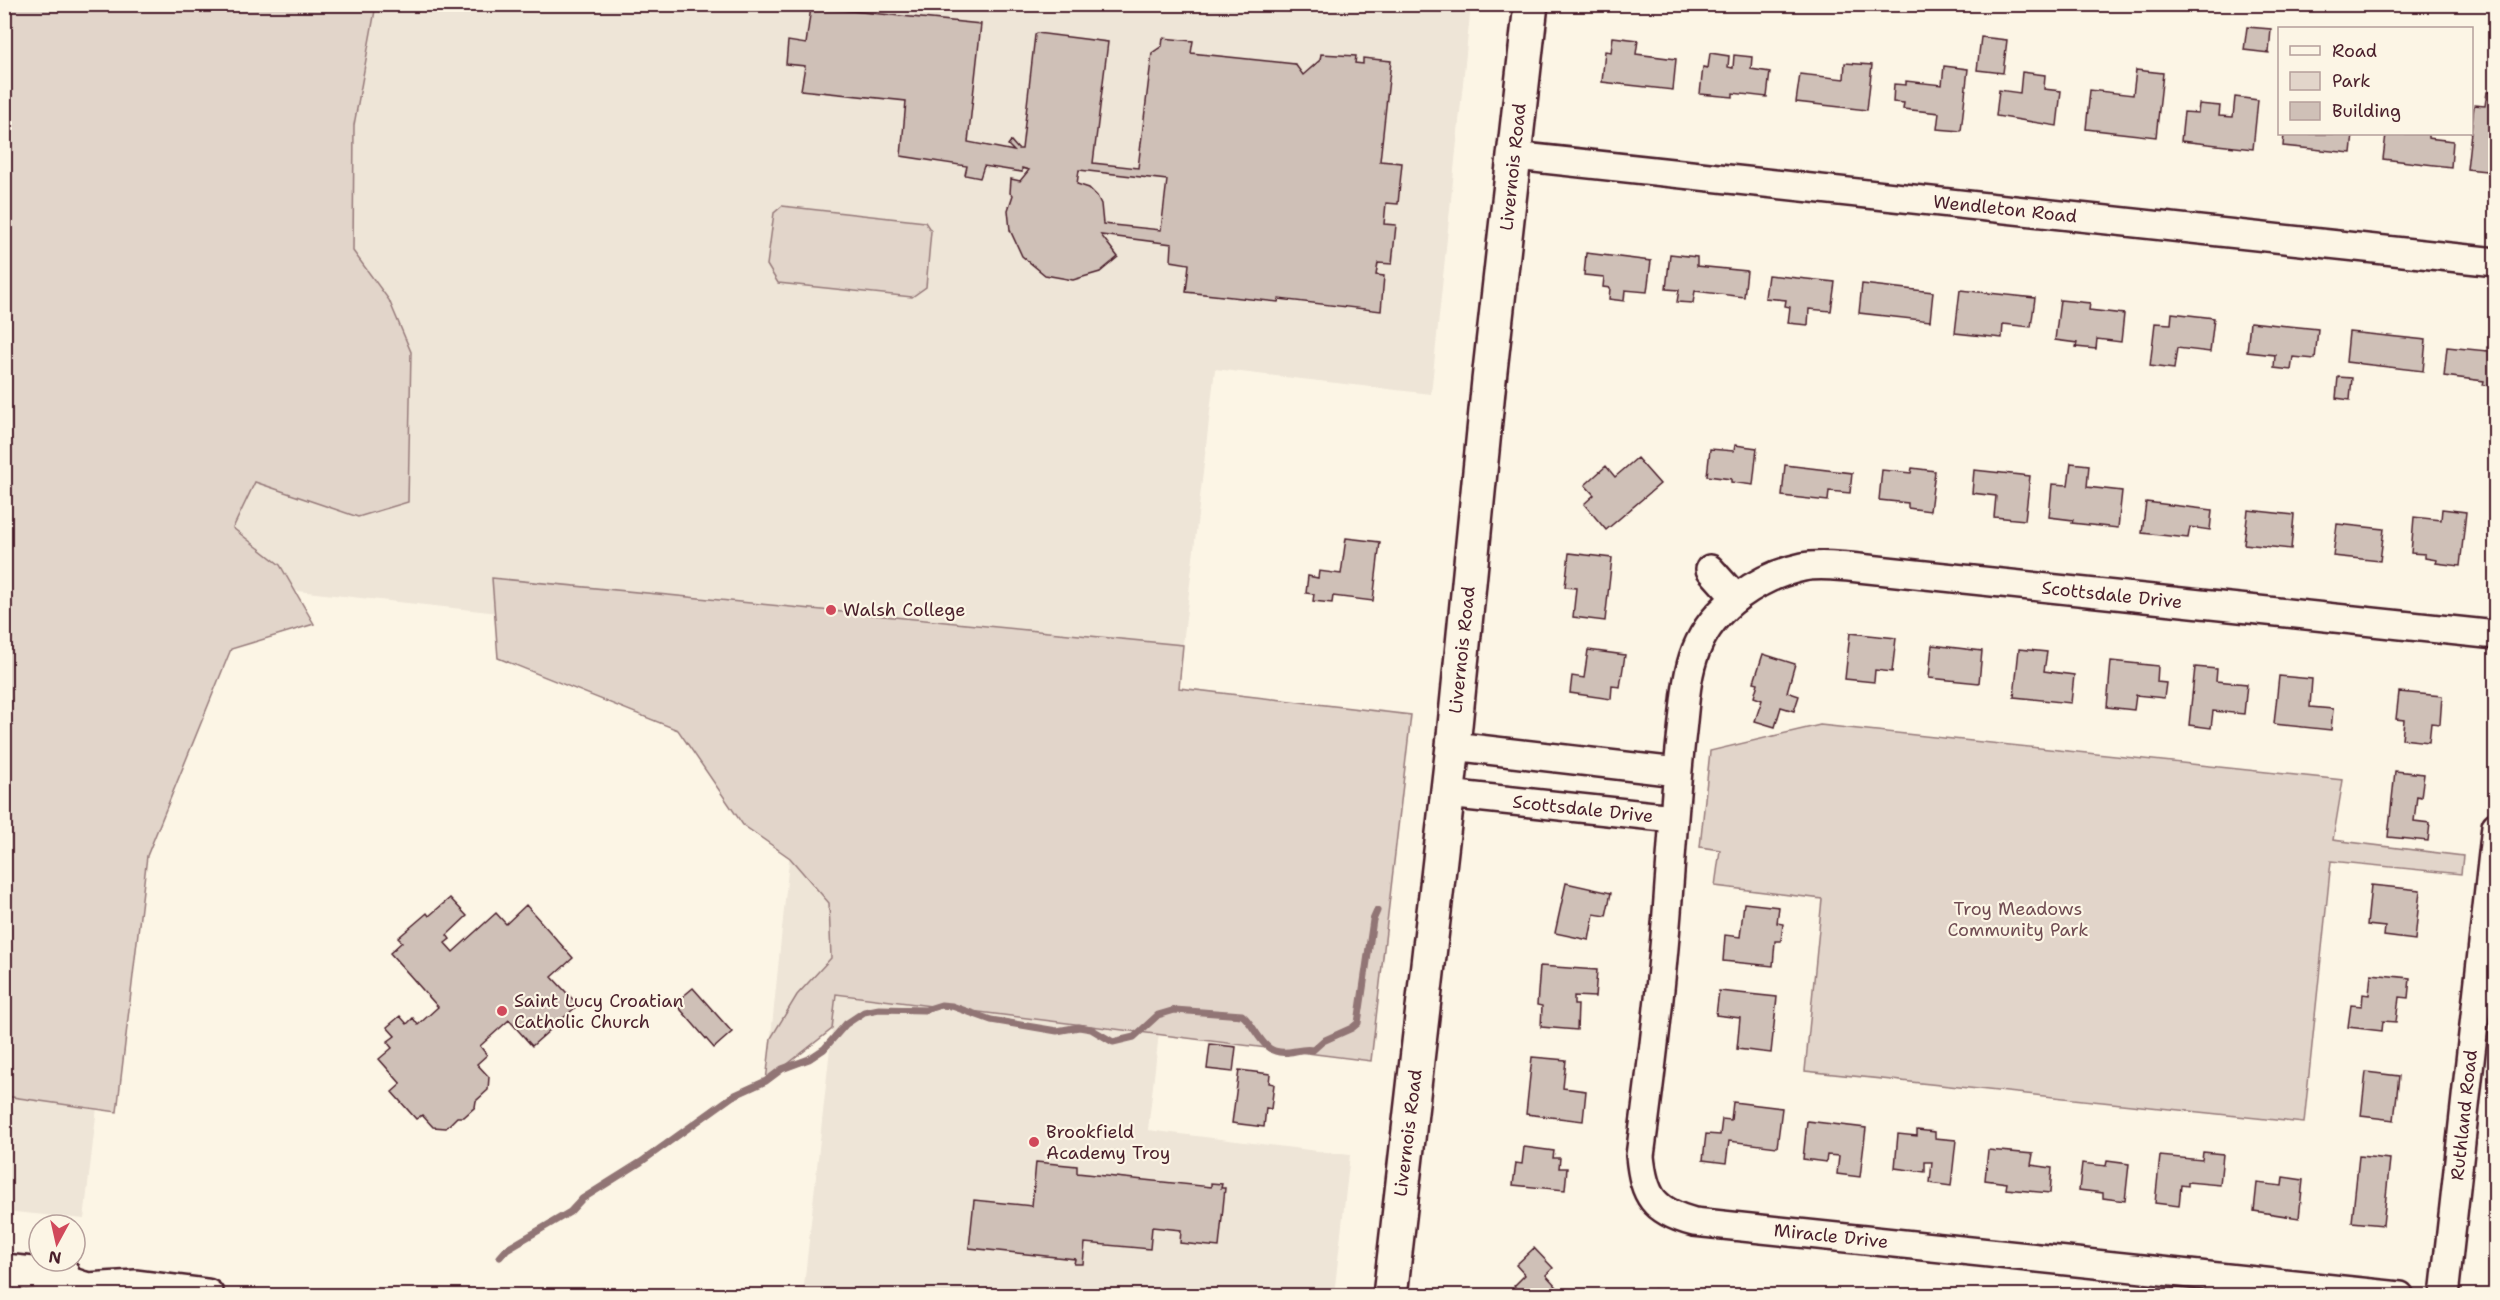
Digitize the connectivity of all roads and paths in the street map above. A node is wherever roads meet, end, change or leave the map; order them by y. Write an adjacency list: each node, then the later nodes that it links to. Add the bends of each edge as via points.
1 (1531, 4): 2 (main road, Livernois Road)
2 (1515, 156): 3 (street, Wendleton Road); 7 (main road, Livernois Road)
3 (2496, 261)
4 (1710, 569): 5 (street)
5 (1736, 598): 6 (street, Scottsdale Drive, via 1781,574 1827,565); 8 (street, Scottsdale Drive, via 1708,628 1696,650)
6 (2496, 635)
7 (1453, 746): 8 (street); 9 (main road, Livernois Road)
8 (1677, 772): 10 (street, Scottsdale Drive)
9 (1448, 794): 10 (street, Scottsdale Drive); 16 (main road, Livernois Road)
10 (1673, 818): 13 (street, Miracle Drive, via 1665,941 1640,1156 1642,1178 1653,1201 1665,1212 1694,1222)
11 (2496, 826): 18 (street, Ruthland Road)
12 (4, 1271): 14 (main road, via 42,1275 91,1270)
13 (2181, 1284): 17 (street, Miracle Drive)
14 (154, 1291): 15 (main road)
15 (207, 1296)
16 (1390, 1296)
17 (2400, 1296)
18 (2444, 1296)

